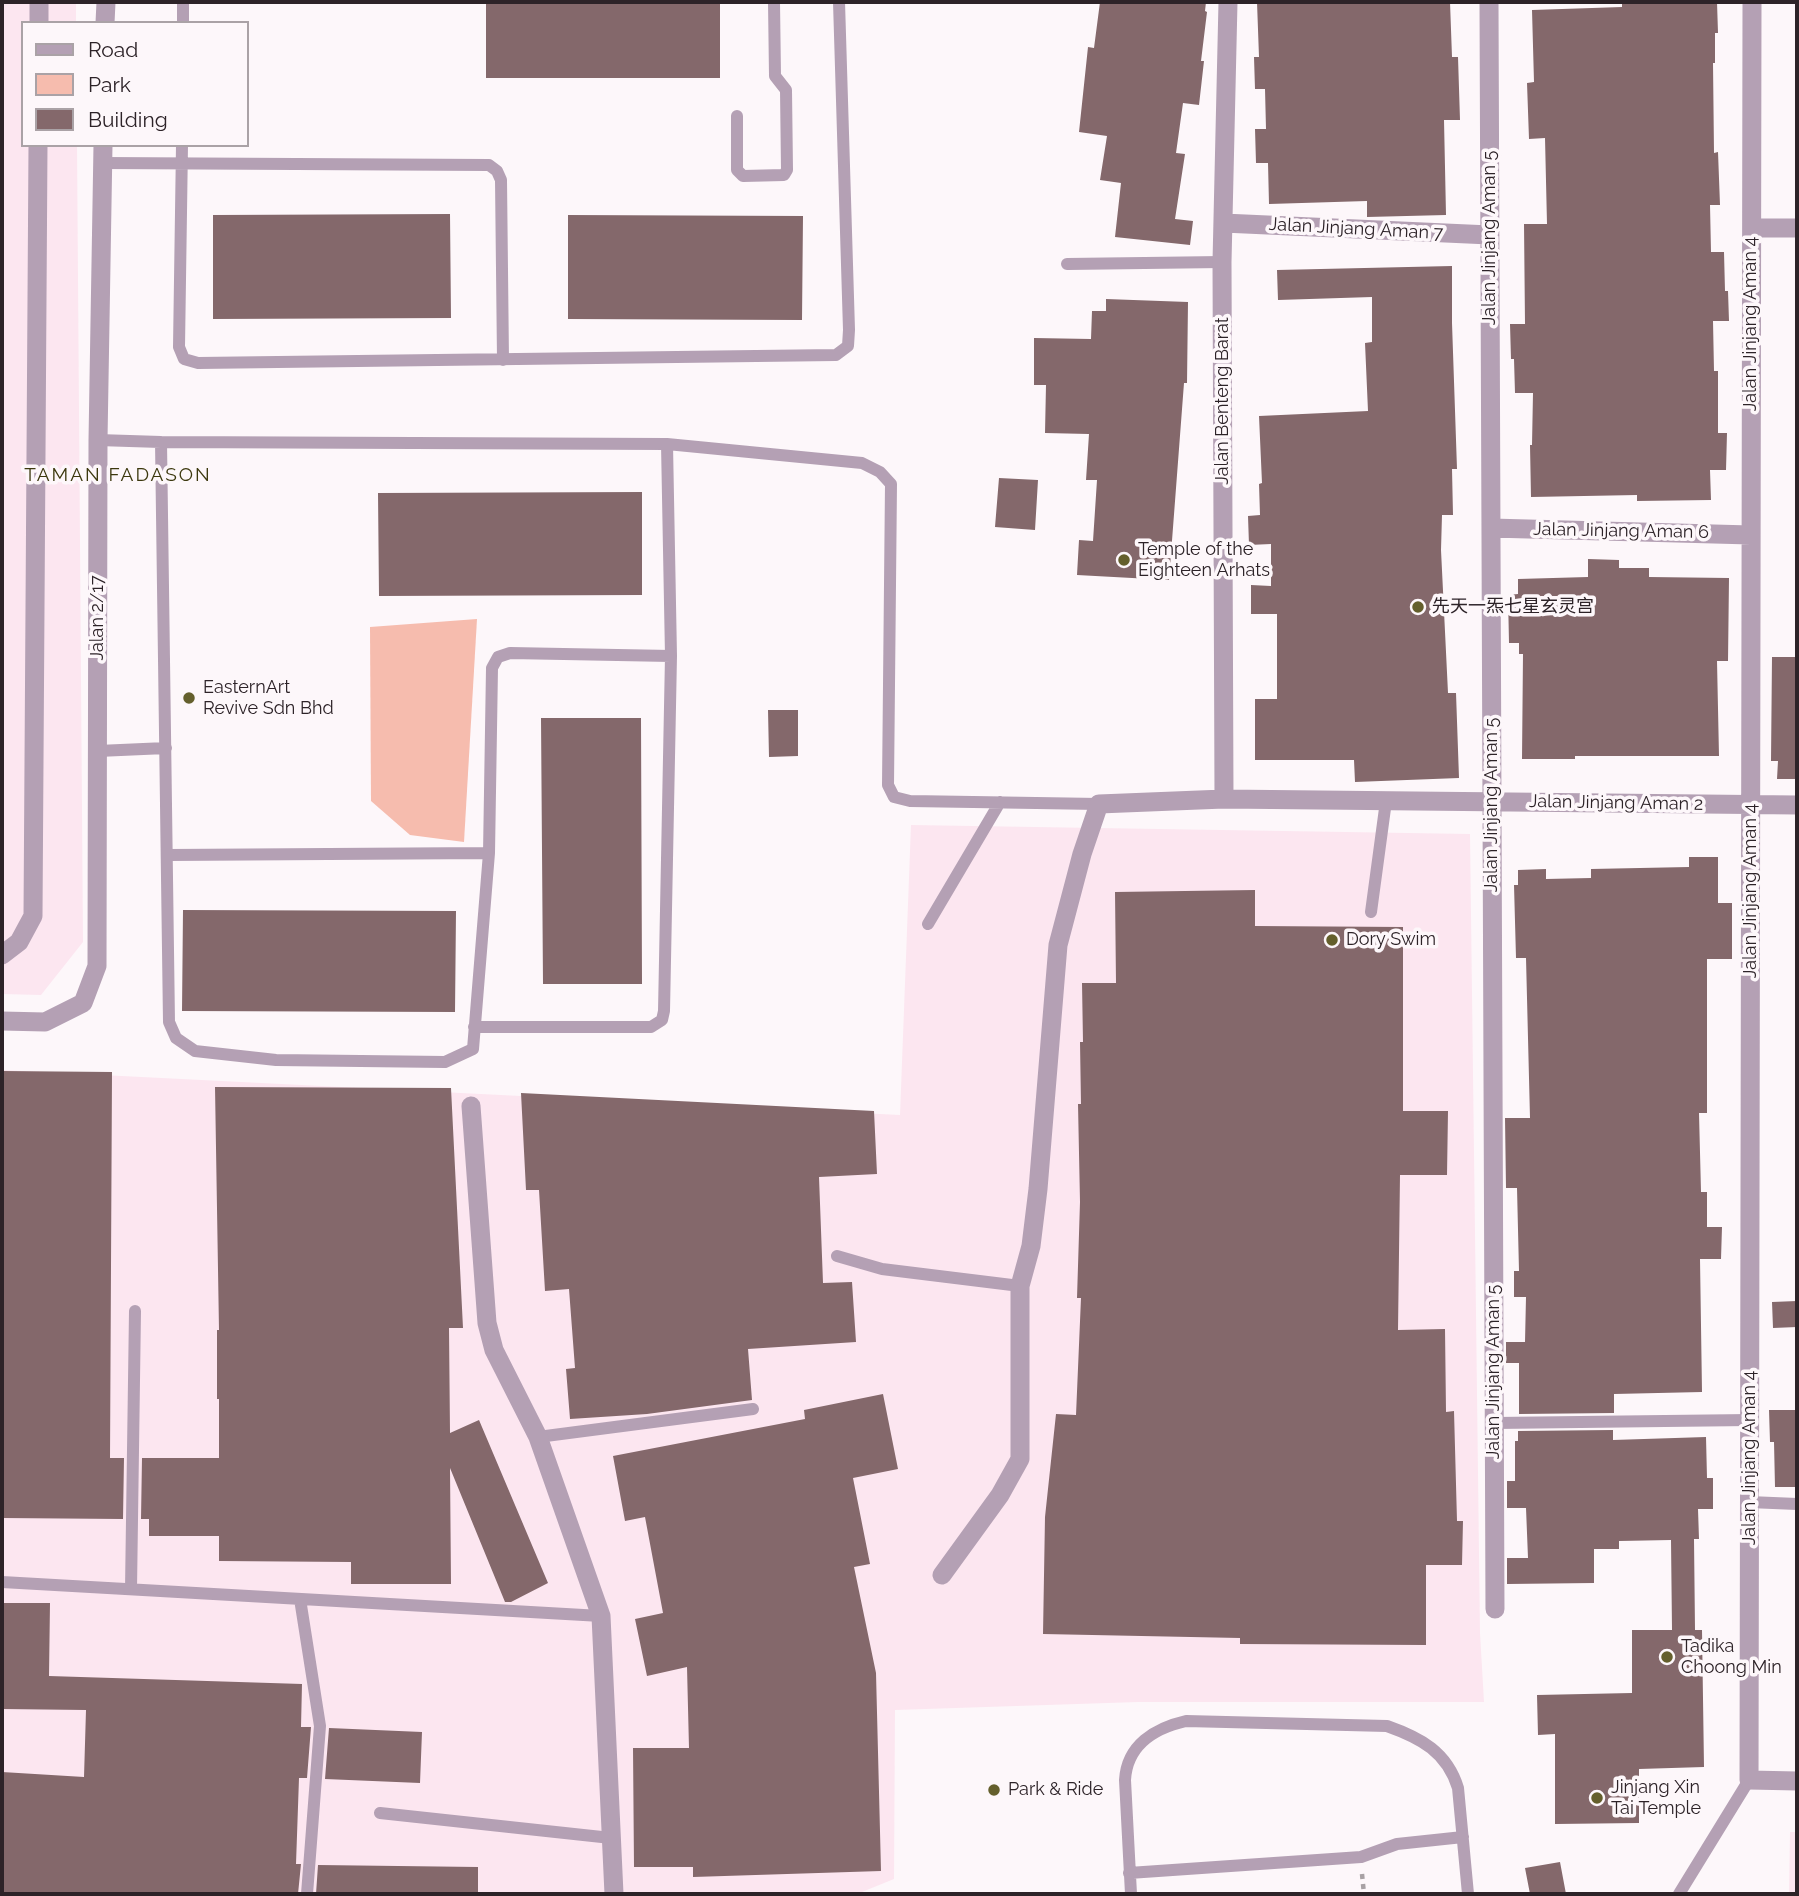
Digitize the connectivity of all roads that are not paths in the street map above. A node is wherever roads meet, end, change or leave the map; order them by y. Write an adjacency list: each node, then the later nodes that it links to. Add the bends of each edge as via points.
1 (39, 2): 9 (street)
2 (106, 2): 10 (street)
3 (183, 2): 11 (lane)
4 (774, 2): 12 (lane, via 775,76 786,90 784,175 740,174)
5 (839, 2): 23 (lane, via 848,346 836,355)
6 (1228, 2): 17 (street, Jalan Benteng Barat)
7 (1489, 2): 20 (street, Jalan Jinjang Aman 5)
8 (1752, 2): 18 (street, Jalan Jinjang Aman 4)
9 (39, 21)
10 (106, 21)
11 (183, 21)
12 (737, 116)
13 (38, 147): 43 (street, via 33,916 19,942)
14 (182, 147): 16 (lane)
15 (103, 154): 16 (lane); 24 (street, Jalan 2/17)
16 (182, 165): 23 (lane, via 489,165 501,180); 23 (lane, via 179,346 184,359 198,363)
17 (1223, 223): 20 (street, Jalan Jinjang Aman 7); 21 (street, Jalan Benteng Barat)
18 (1752, 228): 19 (street); 28 (street, Jalan Jinjang Aman 4)
19 (1797, 228)
20 (1490, 235): 27 (street, Jalan Jinjang Aman 5)
21 (1222, 262): 22 (lane); 32 (street, Jalan Benteng Barat)
22 (1067, 264)
23 (503, 360)
24 (98, 440): 25 (lane); 31 (street, Jalan 2/17)
25 (161, 442): 26 (lane); 30 (lane)
26 (667, 444): 29 (lane); 34 (lane, via 862,463 880,472 891,484 888,785 894,797 910,801)
27 (1491, 528): 28 (street, Jalan Jinjang Aman 6); 35 (street, Jalan Jinjang Aman 5)
28 (1751, 535): 37 (street, Jalan Jinjang Aman 4)
29 (671, 656): 39 (lane, via 510,653 498,657 492,668); 45 (lane, via 662,1020 651,1027)
30 (166, 748): 31 (lane); 40 (lane)
31 (97, 751): 44 (street, Jalan 2/17, via 97,966 83,1003 45,1022)
32 (1224, 799): 33 (street, Jalan Jinjang Aman 2); 36 (street, Jalan Jinjang Aman 2)
33 (1386, 801): 35 (street, Jalan Jinjang Aman 2); 41 (lane)
34 (1000, 802): 36 (lane); 42 (lane)
35 (1492, 802): 37 (street, Jalan Jinjang Aman 2); 52 (street, Jalan Jinjang Aman 5)
36 (1099, 804): 48 (street, via 1058,945 1038,1189 1031,1246)
37 (1751, 805): 38 (street, Jalan Jinjang Aman 2); 51 (street, Jalan Jinjang Aman 4)
38 (1797, 805)
39 (489, 853): 40 (lane); 45 (lane)
40 (168, 855): 45 (lane, via 169,1022 176,1038 195,1051 276,1060 445,1062 473,1048)
41 (1371, 912)
42 (928, 924)
43 (2, 956)
44 (2, 1021)
45 (474, 1027)
46 (471, 1106): 53 (street, via 487,1324 494,1350)
47 (837, 1256): 48 (lane, via 882,1269)
48 (1020, 1286): 56 (street, via 1020,1459)
49 (135, 1311): 58 (lane)
50 (753, 1409): 53 (lane)
51 (1750, 1420): 52 (lane); 54 (street, Jalan Jinjang Aman 4)
52 (1495, 1423): 60 (street, Jalan Jinjang Aman 5)
53 (538, 1437): 61 (street)
54 (1749, 1502): 55 (lane); 62 (street, Jalan Jinjang Aman 4)
55 (1797, 1504)
56 (942, 1575)
57 (2, 1582): 58 (lane)
58 (131, 1589): 59 (lane)
59 (300, 1599): 61 (lane); 68 (lane, via 320,1726)
60 (1495, 1609)
61 (601, 1616): 66 (street)
62 (1749, 1780): 63 (street); 72 (lane)
63 (1797, 1781)
64 (380, 1813): 66 (lane)
65 (1463, 1836): 67 (lane, via 1397,1844 1361,1857); 67 (lane, via 1453,1772 1416,1736 1387,1726 1186,1721 1148,1735 1128,1762); 71 (lane)
66 (611, 1838): 69 (street)
67 (1129, 1873): 70 (lane)
68 (307, 1894)
69 (614, 1894)
70 (1130, 1894)
71 (1468, 1894)
72 (1679, 1894)

